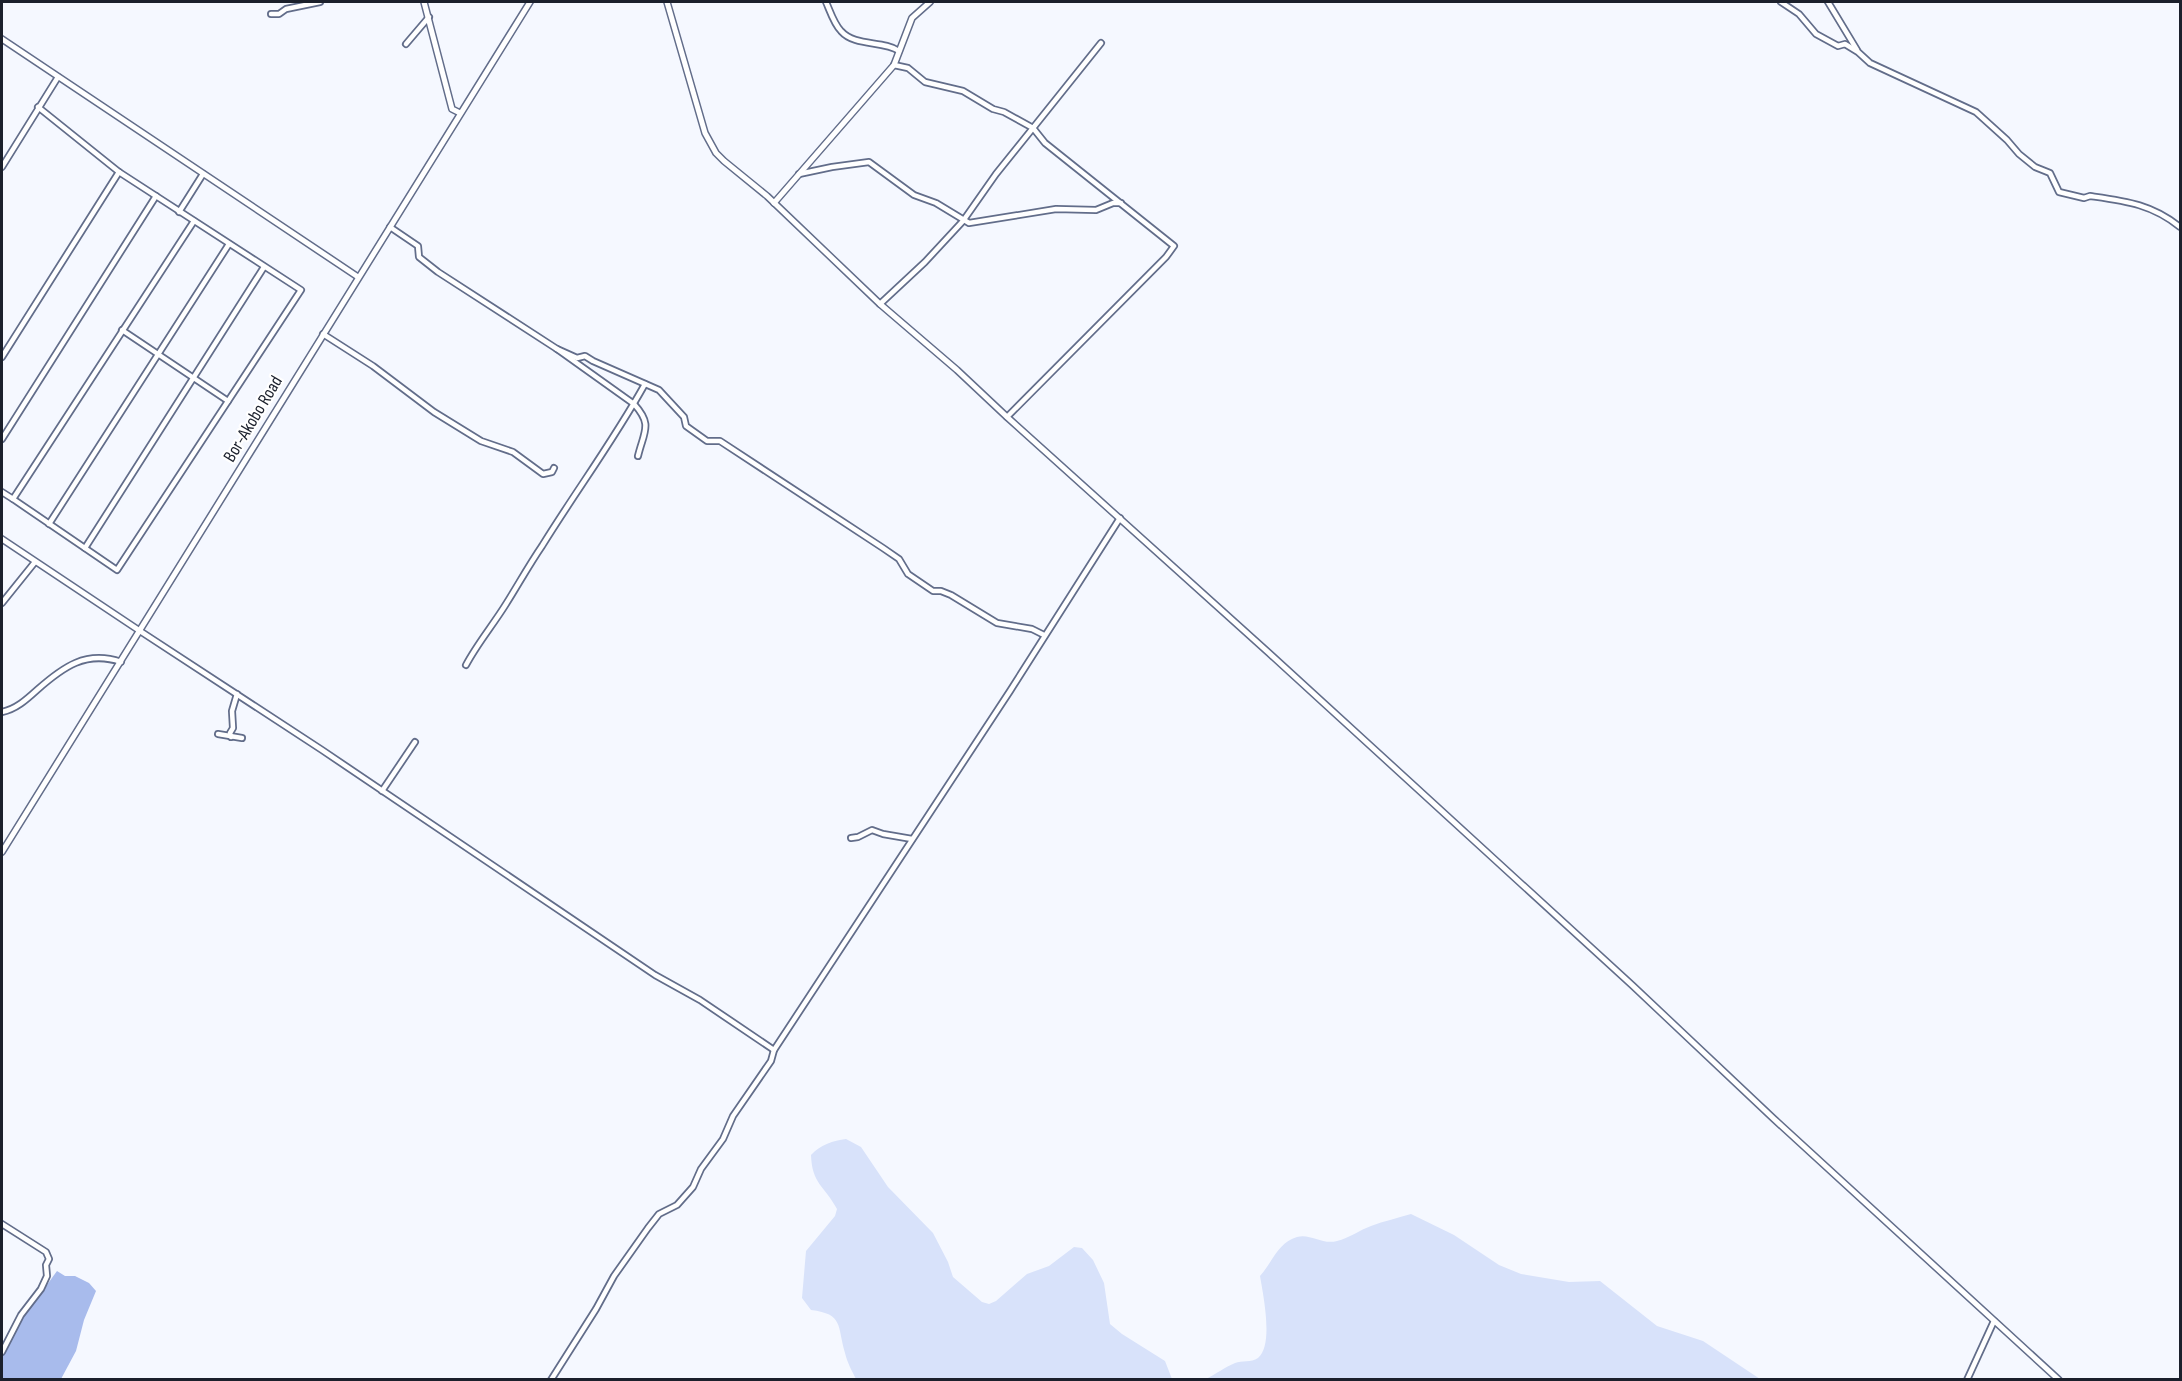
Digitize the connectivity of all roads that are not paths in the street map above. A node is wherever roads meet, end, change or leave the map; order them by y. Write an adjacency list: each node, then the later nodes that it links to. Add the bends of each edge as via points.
1 (320, 2): 9 (street)
2 (424, 2): 10 (street)
3 (530, 2): 19 (street, Bor-Akobo Road)
4 (667, 2): 26 (street, via 705,134 724,161)
5 (825, 2): 14 (street, via 846,35 891,45)
6 (930, 2): 14 (street, via 912,18)
7 (1781, 2): 15 (street, via 1799,14 1816,34)
8 (1828, 2): 15 (street)
9 (271, 14)
10 (429, 17): 13 (street); 19 (street, via 452,109)
11 (2, 39): 17 (street)
12 (1101, 43): 20 (street)
13 (405, 44)
14 (900, 51): 16 (street)
15 (1858, 52): 31 (street, via 1870,63 1976,112 2035,167 2050,173 2059,192 2130,201 2165,214)
16 (894, 64): 20 (street, via 908,68 925,82 963,91); 24 (street)
17 (58, 77): 18 (street); 23 (street)
18 (38, 107): 21 (street); 22 (street)
19 (460, 113): 32 (street, Bor-Akobo Road)
20 (1033, 128): 27 (street, via 1045,143); 30 (street)
21 (2, 167)
22 (119, 172): 25 (street); 41 (street)
23 (203, 174): 28 (street); 35 (street)
24 (799, 174): 26 (street); 30 (street, via 869,162 914,195 936,203)
25 (156, 196): 28 (street); 47 (street)
26 (774, 203): 36 (street)
27 (1121, 203): 30 (street, via 1096,210 1056,208); 46 (street, via 1174,246)
28 (179, 212): 29 (street)
29 (194, 221): 33 (street); 37 (street)
30 (963, 221): 36 (street)
31 (2181, 227)
32 (390, 228): 35 (street, Bor-Akobo Road); 39 (street, via 418,246 418,257 438,272)
33 (229, 244): 34 (street); 40 (street)
34 (264, 267): 42 (street); 44 (street, via 301,290)
35 (358, 277): 38 (street, Bor-Akobo Road)
36 (880, 304): 46 (street)
37 (122, 330): 40 (street); 51 (street)
38 (323, 334): 49 (street, via 481,441 513,452 543,474); 58 (street, Bor-Akobo Road)
39 (557, 349): 43 (street, via 577,358 585,356); 45 (street)
40 (159, 354): 42 (street); 53 (street)
41 (2, 357)
42 (194, 379): 44 (street); 55 (street)
43 (645, 384): 45 (street); 59 (street, via 660,390 684,417 686,426 707,441 720,441 891,553 908,574 933,591 951,595 997,623)
44 (228, 401): 55 (street, via 117,570)
45 (634, 404): 48 (street, via 646,426); 61 (street)
46 (1007, 417): 52 (street)
47 (2, 439)
48 (638, 456)
49 (554, 468)
50 (2, 492): 51 (street)
51 (13, 499): 53 (street)
52 (1120, 518): 59 (street); 74 (street)
53 (49, 524): 55 (street)
54 (2, 539): 56 (street)
55 (85, 548)
56 (35, 562): 57 (street); 58 (street)
57 (2, 603)
58 (140, 631): 60 (street, Bor-Akobo Road); 62 (street)
59 (1044, 635): 70 (street)
60 (122, 662): 63 (street, via 83,658 26,701); 71 (street, Bor-Akobo Road)
61 (465, 665)
62 (237, 694): 65 (street); 68 (street)
63 (2, 712)
64 (218, 734): 65 (street)
65 (231, 737): 66 (street)
66 (242, 738)
67 (415, 742): 68 (street)
68 (382, 791): 72 (street)
69 (851, 838): 70 (street, via 872,830)
70 (912, 839): 72 (street)
71 (2, 852)
72 (774, 1050): 76 (street, via 771,1061 732,1116 723,1139 693,1187 648,1228)
73 (2, 1224): 75 (street, via 46,1252 49,1259 48,1276)
74 (1994, 1321): 77 (street); 78 (street)
75 (2, 1352)
76 (551, 1380)
77 (1967, 1380)
78 (2059, 1380)

